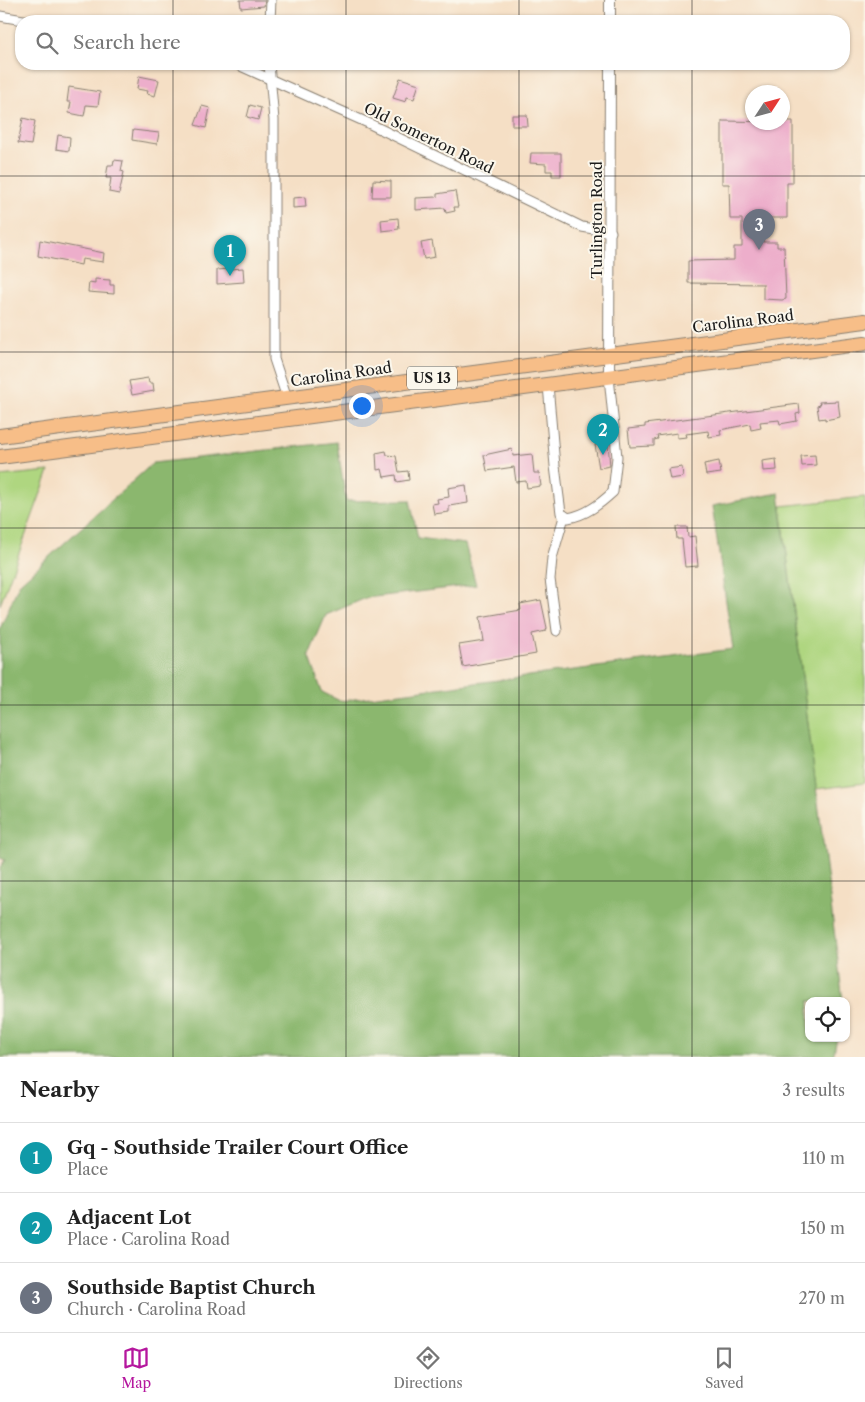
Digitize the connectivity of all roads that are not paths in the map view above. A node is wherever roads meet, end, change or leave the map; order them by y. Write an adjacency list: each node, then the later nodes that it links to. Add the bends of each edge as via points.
1 (610, 0): 4 (street)
2 (272, 2): 3 (street)
3 (271, 15)
4 (610, 15)
5 (0, 16): 6 (street)
6 (15, 18)
7 (251, 70): 10 (street, Old Somerton Road)
8 (269, 70): 10 (street)
9 (610, 70): 11 (street, Turlington Road)
10 (270, 78): 11 (street, Old Somerton Road, via 582,227); 17 (street, via 274,120 274,358)
11 (611, 232): 14 (street, Turlington Road)
12 (865, 321): 14 (highway, Carolina Road / US 13)
13 (865, 344): 15 (highway, US 13)
14 (610, 355): 15 (street, Turlington Road); 17 (highway, Carolina Road / US 13)
15 (609, 377): 16 (highway, US 13); 20 (street, via 618,457 613,492 577,517)
16 (548, 385): 19 (highway, US 13); 20 (street, via 555,466)
17 (287, 398): 18 (highway, Carolina Road / US 13)
18 (0, 436)
19 (0, 457)
20 (564, 516): 21 (street, via 552,558 550,579)
21 (557, 631)

